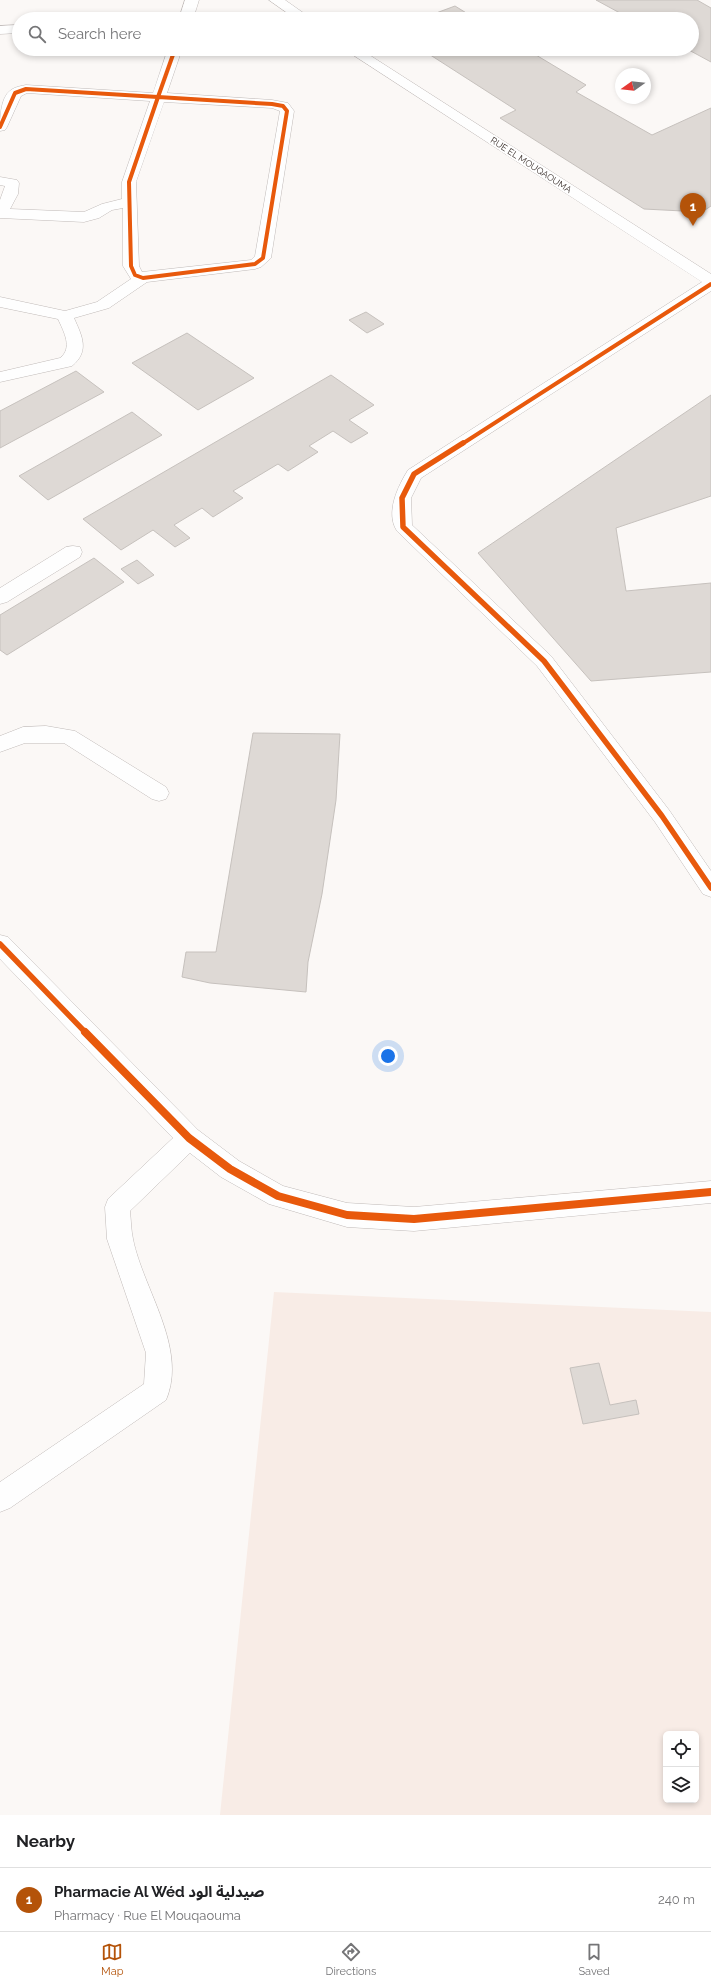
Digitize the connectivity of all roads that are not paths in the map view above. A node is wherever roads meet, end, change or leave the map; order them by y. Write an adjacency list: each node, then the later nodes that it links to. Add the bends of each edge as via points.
1 (192, 0): 3 (street)
2 (276, 0): 4 (street)
3 (188, 12)
4 (294, 12)
5 (12, 29): 6 (street)
6 (0, 30)
7 (173, 56): 9 (street)
8 (363, 56): 15 (street, RUE EL MOUQAOUMA)
9 (158, 98): 10 (street, via 26,89 15,93); 12 (street, via 129,182); 14 (street, via 272,104 283,106 287,111 287,118 263,258 248,265)
10 (0, 127)
11 (0, 181): 13 (street, via 12,183 12,187)
12 (130, 202): 13 (street, via 107,207 94,215 84,217); 14 (street, via 131,266 135,275)
13 (0, 212)
14 (143, 278): 18 (street, via 103,305)
15 (711, 281)
16 (711, 284): 24 (street, via 414,474 402,498 403,527 544,661 662,816)
17 (0, 302): 18 (street)
18 (65, 316): 19 (street, via 76,343 72,358 66,362)
19 (0, 377)
20 (73, 552): 21 (street)
21 (0, 597)
22 (0, 744): 23 (street, via 23,735 68,736)
23 (159, 793)
24 (711, 888)
25 (0, 944): 26 (street)
26 (189, 1138): 27 (street, via 230,1169 278,1196 347,1215 414,1219); 28 (street, via 117,1207 120,1239 159,1353 157,1391)
27 (711, 1192)
28 (0, 1498)

